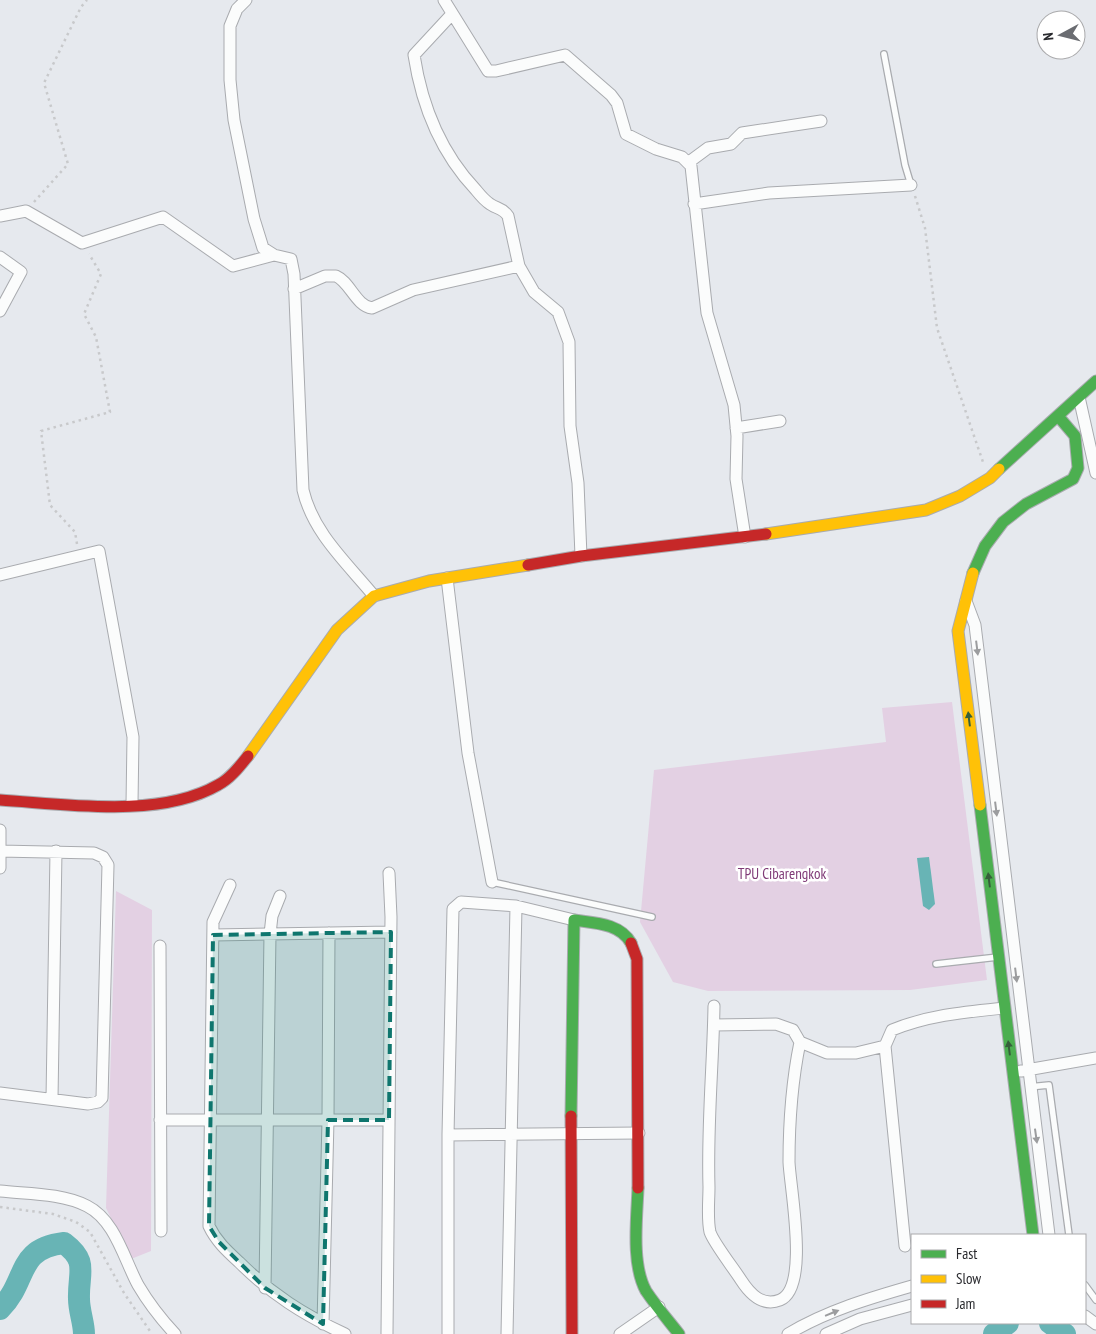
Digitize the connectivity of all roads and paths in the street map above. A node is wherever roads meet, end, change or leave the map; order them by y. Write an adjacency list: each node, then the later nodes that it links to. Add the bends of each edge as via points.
1 (87, 0): 10 (path, via 44,83 68,164)
2 (246, 0): 13 (street, via 237,9 230,26 234,120 254,219 263,248)
3 (444, 0): 4 (street)
4 (452, 14): 7 (street, via 488,71 565,55 611,95 617,103 626,134 656,149 682,156); 15 (street, via 414,55 420,88 435,131 449,157 484,200 505,210)
5 (884, 54): 8 (lane)
6 (821, 121): 7 (street, via 742,133 731,144 708,148)
7 (689, 162): 9 (street)
8 (911, 185): 9 (street, via 769,192); 24 (path, via 925,228 937,328)
9 (694, 204): 22 (street, via 707,313 734,406)
10 (26, 211): 11 (street); 12 (street)
11 (0, 216)
12 (82, 243): 13 (street, via 163,217 233,266); 26 (path, via 101,274 84,314 96,337 110,412 41,431 50,505 75,532)
13 (274, 255): 16 (street, via 291,259)
14 (0, 256): 17 (street, via 21,272)
15 (519, 266): 16 (street, via 413,290 372,308 366,307 336,276 325,276); 27 (street, via 534,292 558,312 569,342 570,426 578,483)
16 (294, 289): 30 (street, via 303,490 307,507 319,530)
17 (0, 311)
18 (1096, 381): 19 (street)
19 (1079, 397): 20 (street); 23 (street)
20 (1058, 416): 24 (street); 31 (street, via 1075,436 1078,468 1066,484 1026,504 1003,522 985,546 971,578)
21 (780, 422): 22 (street)
22 (736, 428): 25 (street, via 736,479)
23 (1096, 473)
24 (990, 478): 25 (street, via 960,496 926,510)
25 (745, 537): 27 (street)
26 (78, 556): 28 (street); 33 (street, via 99,551 133,737)
27 (581, 556): 29 (street)
28 (0, 575)
29 (447, 578): 30 (street); 39 (street, via 468,753)
30 (374, 596): 33 (street, via 337,630 230,776 218,785 186,798)
31 (966, 601): 45 (street, one-way to 45, via 975,625); 46 (street, one-way to 31, via 958,630)
32 (0, 800): 33 (street)
33 (132, 804)
34 (0, 830): 35 (street)
35 (0, 851): 36 (street); 37 (street)
36 (56, 851): 64 (street); 64 (street, via 94,853 103,857 108,865 103,1094 98,1102 92,1104)
37 (0, 868)
38 (389, 873): 47 (street)
39 (492, 882): 43 (lane)
40 (230, 885): 50 (street, via 216,912)
41 (280, 896): 49 (street, via 272,916)
42 (516, 906): 44 (street); 71 (street); 72 (street, via 461,902 453,909)
43 (652, 917)
44 (574, 920): 70 (street, via 618,929 625,933 635,949); 73 (street)
45 (1010, 926): 46 (street); 60 (street, one-way to 60)
46 (995, 928): 52 (street)
47 (391, 932): 48 (street); 69 (street)
48 (329, 933): 49 (street); 68 (street)
49 (270, 934): 50 (street); 67 (street)
50 (213, 935): 66 (street)
51 (160, 946): 65 (street)
52 (998, 957): 53 (lane); 55 (street)
53 (936, 964)
54 (714, 1006): 56 (street)
55 (1004, 1008): 58 (street, via 914,1020 892,1030); 61 (street, one-way to 55)
56 (714, 1024): 57 (street, via 776,1024 793,1030); 57 (street, via 707,1138 710,1233 748,1292 770,1302 782,1299 791,1290 795,1266 797,1243 789,1162 794,1071)
57 (800, 1042): 58 (street, via 827,1053 856,1053)
58 (885, 1046): 80 (street)
59 (1096, 1058): 60 (street)
60 (1027, 1070): 61 (street); 62 (street)
61 (1012, 1072): 77 (street)
62 (1029, 1087): 78 (street, one-way to 78); 79 (lane, via 1049,1085)
63 (0, 1093): 64 (street)
64 (52, 1099)
65 (160, 1120): 66 (street); 76 (street)
66 (211, 1120): 67 (street); 83 (street, via 209,1226 219,1242)
67 (267, 1120): 68 (street); 83 (street)
68 (328, 1120): 69 (street); 87 (street)
69 (389, 1120): 91 (street)
70 (639, 1132): 73 (street); 86 (street, via 636,1244 641,1278)
71 (509, 1133): 72 (street); 73 (street); 93 (street)
72 (448, 1134): 92 (street)
73 (571, 1134): 94 (street)
74 (0, 1191): 89 (street, via 67,1199 88,1206 100,1215 140,1287)
75 (0, 1207): 88 (path, via 54,1214 76,1222 90,1232)
76 (161, 1231)
77 (1033, 1234)
78 (1049, 1234)
79 (1070, 1234)
80 (906, 1246)
81 (911, 1286): 97 (street, one-way to 81, via 841,1309)
82 (1086, 1286): 84 (lane)
83 (265, 1288): 87 (street)
84 (1096, 1300)
85 (911, 1305): 98 (street, via 860,1319)
86 (659, 1307): 95 (street); 96 (street)
87 (323, 1324): 90 (street)
88 (152, 1334)
89 (175, 1334)
90 (345, 1334)
91 (387, 1334)
92 (448, 1334)
93 (507, 1334)
94 (572, 1334)
95 (620, 1334)
96 (679, 1334)
97 (788, 1334)
98 (826, 1334)

